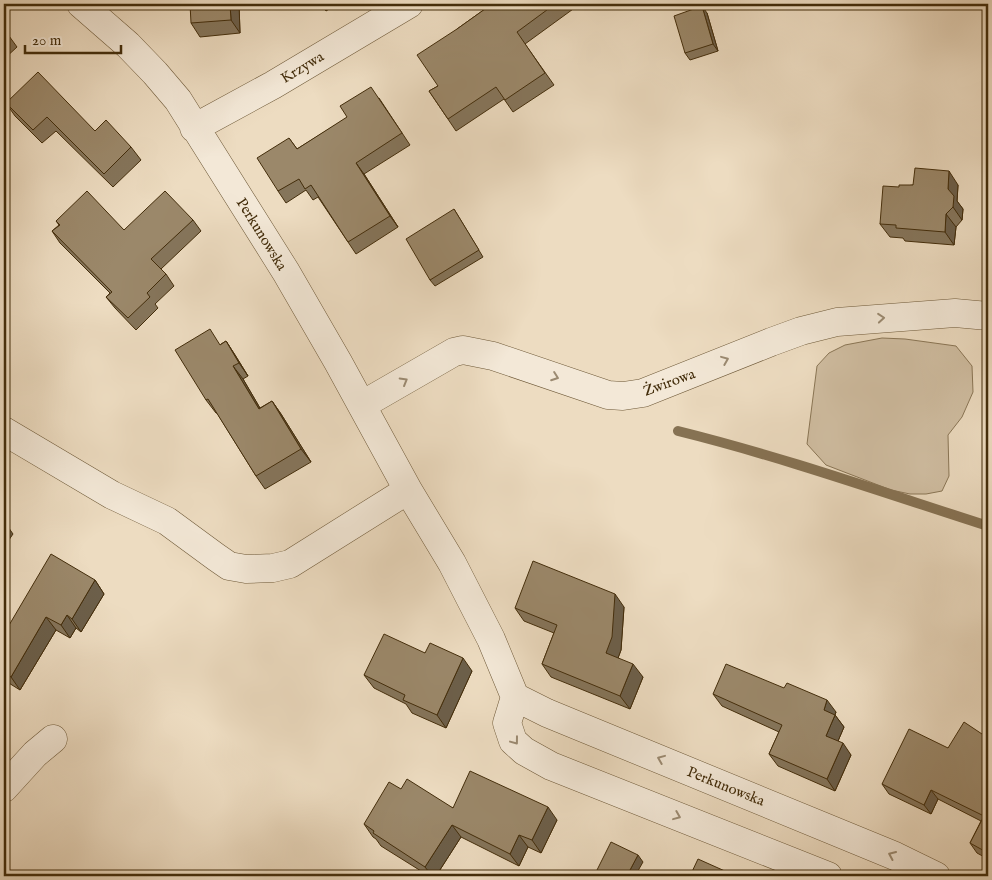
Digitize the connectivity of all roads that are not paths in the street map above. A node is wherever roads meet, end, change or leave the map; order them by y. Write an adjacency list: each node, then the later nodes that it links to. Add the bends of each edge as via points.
1 (81, 4): 3 (street, Perkunowska, via 154,73 178,100)
2 (410, 4): 3 (street, Krzywa)
3 (194, 128): 5 (street, Perkunowska, via 286,272)
4 (984, 315): 5 (street, Żwirowa, one-way to 4, via 454,352 463,350 493,356 594,391 623,396 643,393 778,339 837,322 955,312)
5 (362, 405): 7 (street, Perkunowska)
6 (4, 431): 7 (street, via 112,495 167,522 229,566 246,569 290,564)
7 (408, 490): 8 (street, Perkunowska, via 452,563 491,639)
8 (515, 697): 11 (street, one-way to 11, via 507,723 512,741 524,751 551,766); 12 (street, Perkunowska, one-way to 8)
9 (53, 739): 10 (street)
10 (4, 788)
11 (828, 876)
12 (936, 876)

